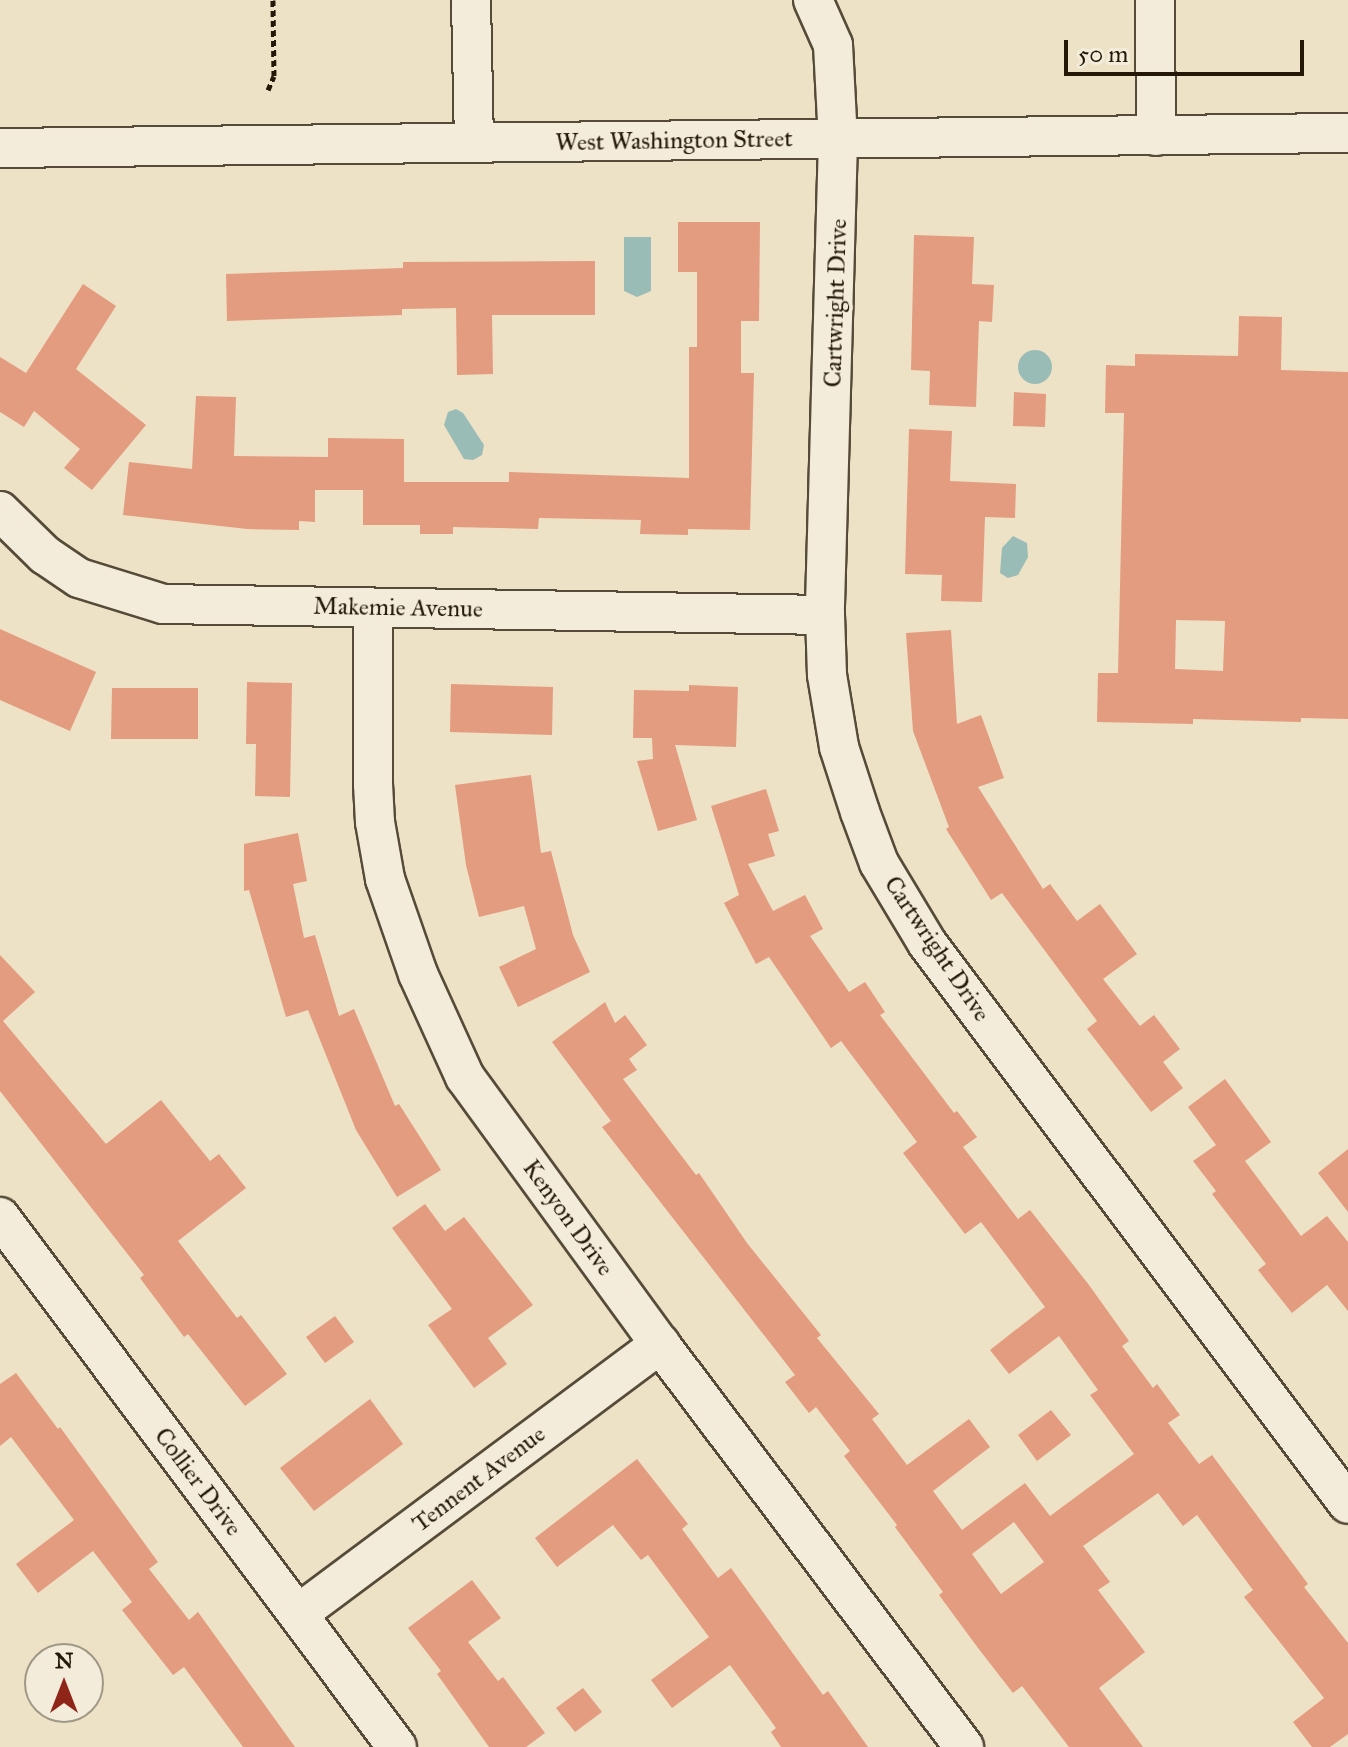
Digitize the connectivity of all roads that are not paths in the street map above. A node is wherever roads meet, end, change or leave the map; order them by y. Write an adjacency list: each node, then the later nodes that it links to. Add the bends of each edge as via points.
1 (471, 0): 7 (street)
2 (813, 0): 6 (street, Cartwright Drive, via 833,45)
3 (1155, 0): 5 (street)
4 (1348, 133): 5 (street, West Washington Street)
5 (1156, 136): 6 (street, West Washington Street)
6 (838, 140): 7 (street, West Washington Street); 11 (street, Cartwright Drive)
7 (474, 143): 8 (street, West Washington Street)
8 (0, 148)
9 (0, 511): 10 (street, Makemie Avenue, via 45,555 79,578 163,604)
10 (373, 608): 11 (street, Makemie Avenue); 13 (street, Kenyon Drive, via 375,822 385,879 418,974 465,1077)
11 (825, 615): 14 (street, Cartwright Drive, via 827,675 839,747 879,863 927,943)
12 (0, 1217): 15 (street, Collier Drive)
13 (660, 1344): 15 (street, Tennent Avenue); 17 (street, Kenyon Drive)
14 (1348, 1504)
15 (298, 1614): 16 (street, Collier Drive)
16 (397, 1747)
17 (964, 1747)

